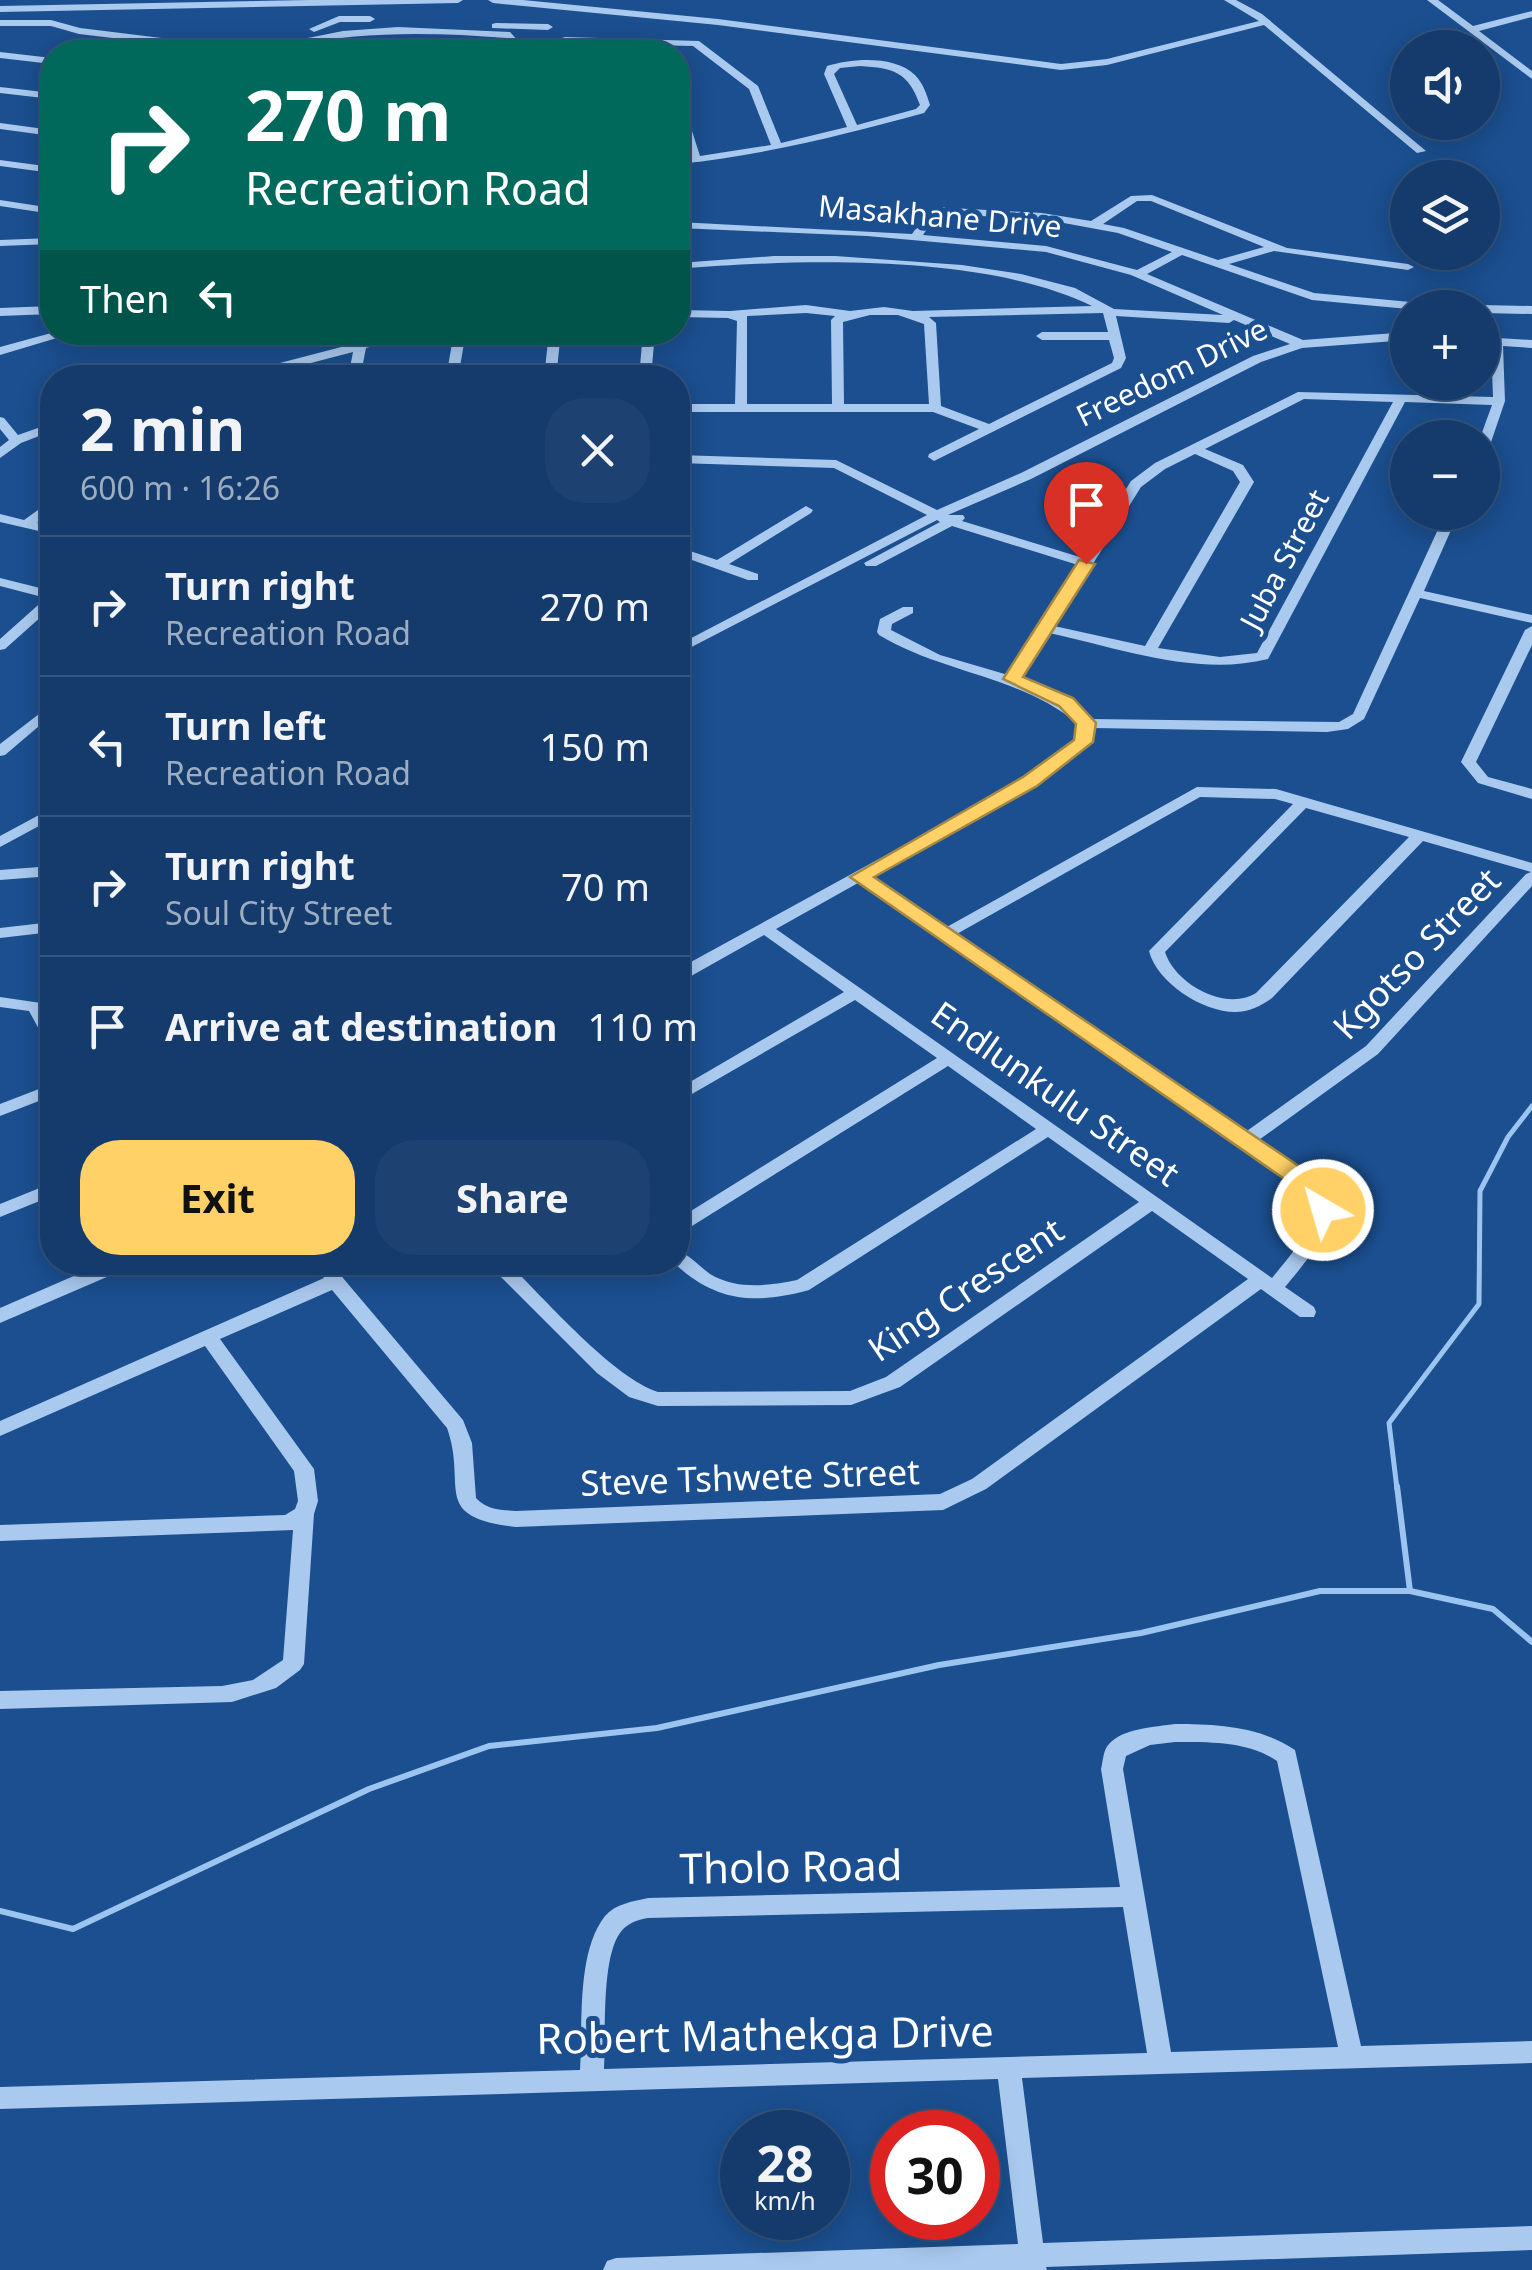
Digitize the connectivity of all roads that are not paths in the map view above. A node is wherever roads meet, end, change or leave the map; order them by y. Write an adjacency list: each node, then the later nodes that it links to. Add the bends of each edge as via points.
1 (423, 0): 2 (street); 8 (street)
2 (458, 0)
3 (493, 0): 11 (street)
4 (619, 0): 11 (street)
5 (1229, 0): 14 (street)
6 (1432, 0): 17 (street)
7 (347, 1): 8 (street); 9 (street)
8 (386, 1)
9 (272, 2): 10 (street)
10 (0, 8)
11 (612, 10): 14 (street, via 1061,68)
12 (310, 14): 23 (street)
13 (1532, 14): 17 (street)
14 (1266, 22): 40 (street)
15 (0, 23): 20 (street, via 55,23)
16 (548, 28): 24 (street, via 342,18)
17 (1471, 30)
18 (186, 32): 21 (street)
19 (231, 36): 22 (street)
20 (151, 40)
21 (179, 40)
22 (226, 40)
23 (291, 40)
24 (302, 40): 25 (street, via 362,30 504,34)
25 (513, 40)
26 (690, 43): 39 (street, via 754,88)
27 (1500, 52): 31 (street)
28 (0, 55): 30 (street)
29 (1532, 56): 31 (street)
30 (40, 60)
31 (1515, 63): 32 (street)
32 (1532, 76)
33 (0, 90): 34 (street)
34 (40, 95)
35 (0, 126): 37 (street)
36 (853, 128): 36 (street, via 924,108 912,78 863,64 831,68); 39 (street)
37 (40, 131)
38 (690, 141): 42 (street)
39 (778, 146): 42 (street)
40 (1421, 151)
41 (690, 160): 42 (street)
42 (696, 160)
43 (0, 163): 44 (street)
44 (40, 168)
45 (0, 203): 46 (street)
46 (40, 208)
47 (1093, 225): 49 (street, via 938,209 928,213); 52 (street, via 1135,198 1152,198); 53 (street)
48 (690, 226): 49 (street, Masakhane Drive)
49 (916, 236): 57 (street, Masakhane Drive, via 1038,247)
50 (40, 241): 51 (street)
51 (0, 243)
52 (1274, 247): 54 (street); 56 (street)
53 (1183, 250): 54 (street); 57 (street)
54 (1221, 262): 58 (street, via 1312,296)
55 (690, 265): 61 (street, via 808,260 960,270 1060,288)
56 (1390, 266)
57 (1138, 274): 68 (street, Masakhane Drive)
58 (1390, 304)
59 (1500, 309): 62 (street)
60 (40, 310): 63 (street)
61 (1109, 310): 67 (street); 68 (street); 70 (street)
62 (1532, 310)
63 (0, 312)
64 (690, 313): 65 (street)
65 (729, 314): 66 (street); 86 (street, via 744,321)
66 (847, 314): 67 (street); 87 (street, via 835,324)
67 (913, 314): 88 (street, via 930,323)
68 (1246, 319): 74 (street, Masakhane Drive)
69 (1042, 336): 70 (street)
70 (1116, 336): 91 (street, via 1118,365)
71 (1390, 337): 74 (street, Freedom Drive)
72 (40, 341): 78 (street)
73 (1500, 342): 75 (street)
74 (1301, 344): 101 (street, Freedom Drive, via 1230,372)
75 (1532, 344)
76 (367, 345): 77 (street)
77 (360, 347): 79 (street); 80 (street)
78 (0, 352)
79 (288, 365)
80 (357, 365)
81 (1390, 398): 94 (street, via 1294,397)
82 (1400, 400): 119 (street, Juba Street, via 1268,652 1239,663)
83 (1466, 400): 84 (street)
84 (1499, 401): 90 (street)
85 (690, 408): 86 (street)
86 (741, 408): 87 (street)
87 (838, 408): 88 (street)
88 (935, 408): 91 (street)
89 (0, 420): 93 (street)
90 (1493, 420)
91 (990, 429): 96 (street)
92 (40, 431): 93 (street)
93 (16, 440): 95 (street)
94 (1195, 448): 106 (street, via 1140,479); 119 (street, via 1238,468 1247,482)
95 (0, 454)
96 (934, 457)
97 (690, 459): 101 (street, via 836,464)
98 (806, 510): 107 (street)
99 (40, 514): 102 (street)
100 (0, 518): 102 (street)
101 (944, 518): 106 (street); 117 (street, Freedom Drive); 120 (street, Freedom Drive)
102 (27, 524): 103 (street)
103 (40, 527)
104 (1445, 530): 111 (street)
105 (690, 555): 107 (street)
106 (1086, 564): 115 (street)
107 (718, 565): 108 (street)
108 (752, 577)
109 (0, 582): 110 (street)
110 (40, 594)
111 (1415, 594): 114 (street); 123 (street, via 1350,724)
112 (40, 608): 118 (street)
113 (908, 610): 121 (street, via 885,622 884,632 943,664)
114 (1532, 619)
115 (1045, 628): 119 (street, Juba Street); 121 (street)
116 (1532, 630): 125 (street, via 1468,762 1483,780)
117 (690, 644)
118 (0, 646)
119 (1150, 649)
120 (690, 657)
121 (1012, 679): 123 (street, via 1052,694)
122 (40, 718): 124 (street)
123 (1086, 723): 133 (street, via 1083,742 1061,762)
124 (0, 752)
125 (1532, 794)
126 (1303, 802): 128 (street); 128 (street, via 1156,951 1164,969 1222,1005 1243,1006 1266,994); 137 (street, via 1265,793 1191,794)
127 (40, 820): 129 (street)
128 (1419, 836): 130 (street)
129 (0, 842)
130 (1532, 868)
131 (40, 871): 132 (street)
132 (0, 875)
133 (860, 877): 136 (street); 137 (street)
134 (1532, 877): 149 (street, Kgotso Street, via 1372,1050)
135 (40, 929): 139 (street)
136 (766, 929): 140 (street); 141 (street, Endlunkulu Street)
137 (946, 934): 149 (street)
138 (40, 935): 139 (street)
139 (0, 937)
140 (690, 970)
141 (854, 993): 144 (street, Endlunkulu Street); 145 (street)
142 (0, 1002): 143 (street, via 35,1007)
143 (40, 1016)
144 (947, 1058): 148 (street, Endlunkulu Street); 153 (street)
145 (690, 1089)
146 (40, 1095): 147 (street)
147 (0, 1110)
148 (1047, 1130): 151 (street, Endlunkulu Street); 154 (street, via 802,1284 726,1290)
149 (1246, 1140): 159 (street, via 1314,1188 1324,1203 1298,1259)
150 (40, 1194): 152 (street)
151 (1154, 1201): 158 (street, King Crescent, via 893,1382 851,1398 684,1401 636,1392); 159 (street, Endlunkulu Street)
152 (0, 1210)
153 (690, 1219)
154 (690, 1270)
155 (94, 1275): 161 (street)
156 (325, 1275): 162 (street)
157 (333, 1275): 159 (street, Steve Tshwete Street, via 456,1425 466,1446 469,1507 484,1516 516,1519 942,1502 980,1484)
158 (508, 1275)
159 (1266, 1284): 160 (street, Endlunkulu Street)
160 (1307, 1312)
161 (0, 1316)
162 (209, 1338): 163 (street); 164 (street, via 304,1469)
163 (0, 1429)
164 (304, 1514): 165 (street, via 289,1523); 166 (street, via 293,1664 273,1681 222,1695)
165 (0, 1532)
166 (0, 1700)
167 (1132, 1897): 169 (street, via 1112,1769 1122,1745 1140,1736 1241,1735 1279,1748 1294,1777); 170 (street); 172 (street, Tholo Road, via 629,1913 602,1944)
168 (1532, 2052): 169 (street, Robert Mathekga Drive)
169 (1352, 2058): 170 (street, Robert Mathekga Drive)
170 (1161, 2065): 171 (street, Robert Mathekga Drive)
171 (1009, 2070): 172 (street, Robert Mathekga Drive); 175 (street)
172 (592, 2078): 173 (street, Robert Mathekga Drive)
173 (0, 2098)
174 (1532, 2238): 175 (street)
175 (1033, 2263): 176 (street)
176 (616, 2270)

